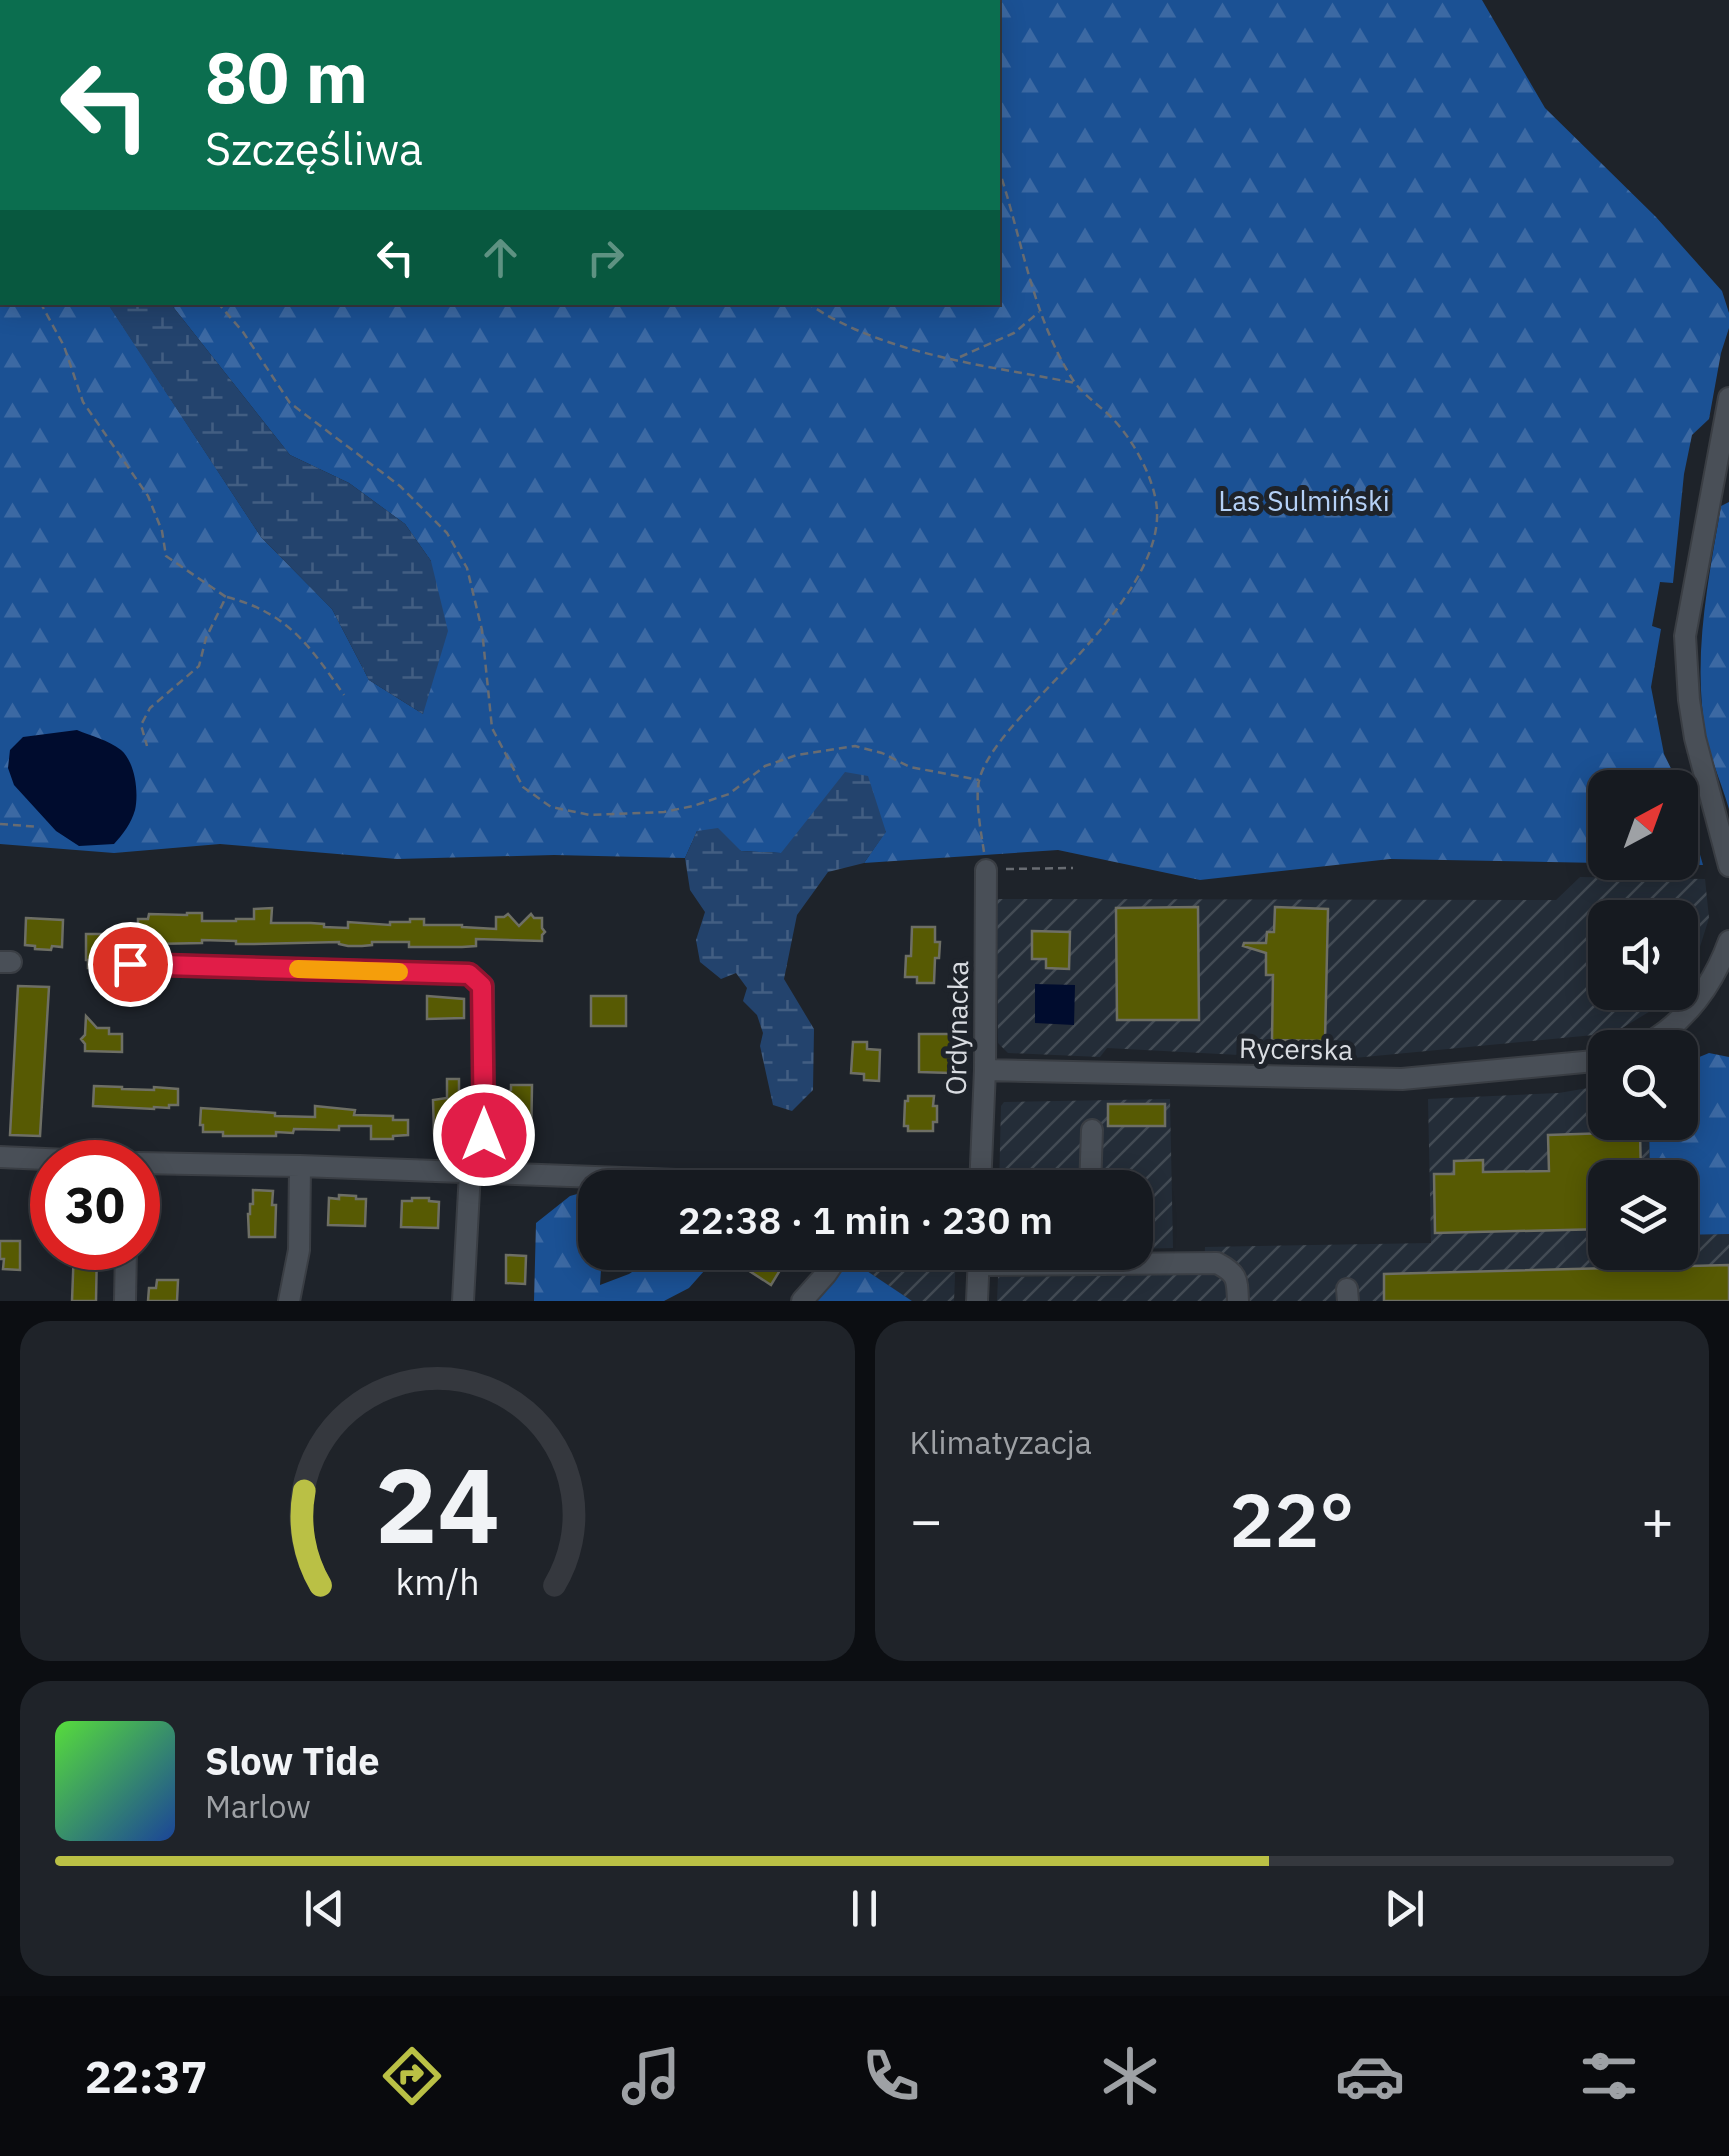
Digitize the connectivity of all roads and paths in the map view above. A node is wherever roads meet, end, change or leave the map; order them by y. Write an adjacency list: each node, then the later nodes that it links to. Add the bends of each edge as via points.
1 (1000, 172): 5 (path)
2 (42, 305): 9 (path, via 84,402 148,496 166,556)
3 (220, 305): 12 (path, via 290,403 400,486 447,533 467,568 482,630 492,728 524,787 551,807 590,815 664,812 728,794 765,766 855,746)
4 (810, 305): 6 (path, via 904,348)
5 (1040, 311): 6 (path, via 1014,334); 7 (path)
6 (956, 359): 7 (path)
7 (1074, 383): 12 (path, via 1115,420 1144,462 1157,508 1156,538 1138,579 1010,728)
8 (1729, 398): 15 (street, via 1685,636 1696,738)
9 (226, 597): 10 (path, via 292,628); 11 (path, via 199,666 140,725)
10 (344, 695)
11 (147, 746)
12 (979, 780): 17 (path)
13 (0, 824): 14 (path)
14 (39, 827)
15 (1729, 866)
16 (1073, 868): 17 (path)
17 (986, 870): 22 (street, Ordynacka)
18 (1729, 941): 20 (street, via 1696,1004)
19 (130, 964): 30 (street, via 469,974 482,986)
20 (1668, 1030)
21 (1588, 1062): 22 (street, Rycerska, via 1402,1079)
22 (985, 1070): 28 (street, Ordynacka)
23 (1092, 1130): 29 (street)
24 (0, 1157): 25 (street)
25 (30, 1158)
26 (160, 1164): 27 (street)
27 (300, 1166): 30 (street); 37 (street, via 299,1250)
28 (981, 1170)
29 (1091, 1170)
30 (477, 1172): 31 (street); 38 (street)
31 (578, 1176)
32 (1153, 1262): 41 (street, via 1217,1263 1237,1280)
33 (126, 1270): 36 (street)
34 (829, 1270): 39 (street)
35 (978, 1270): 40 (street)
36 (125, 1301)
37 (290, 1301)
38 (463, 1301)
39 (802, 1301)
40 (977, 1301)
41 (1238, 1301)

